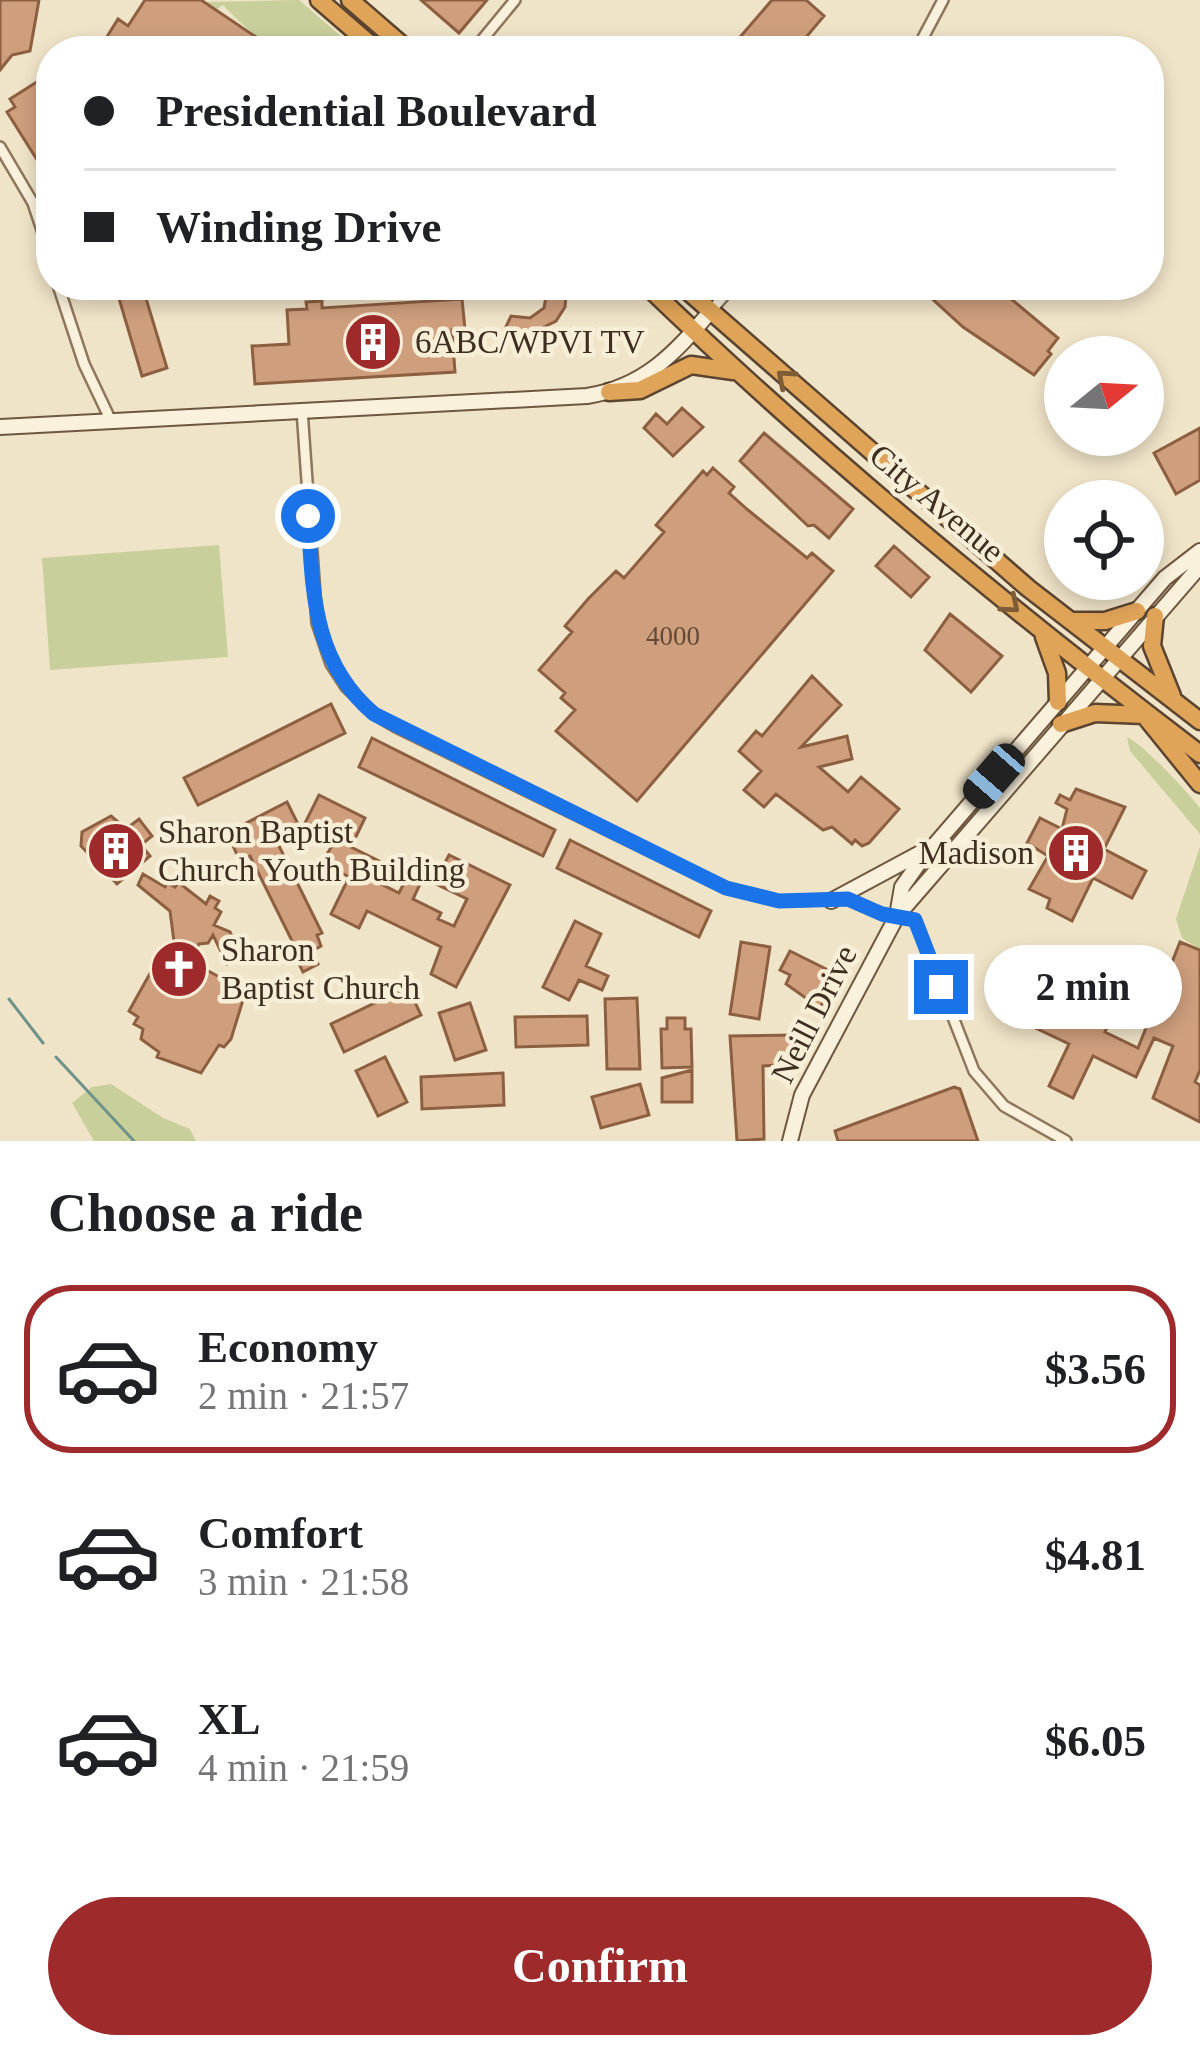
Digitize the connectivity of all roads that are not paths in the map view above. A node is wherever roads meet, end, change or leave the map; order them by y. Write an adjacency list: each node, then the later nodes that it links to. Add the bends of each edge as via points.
1 (319, 0): 5 (highway)
2 (350, 0): 6 (highway)
3 (515, 0): 7 (street)
4 (943, 0): 8 (street)
5 (361, 36)
6 (392, 36)
7 (485, 36)
8 (924, 36)
9 (0, 147): 10 (street)
10 (36, 215)
11 (63, 300): 20 (street)
12 (662, 300): 16 (highway, City Avenue)
13 (697, 300): 15 (highway, City Avenue)
14 (720, 300): 15 (street)
15 (710, 312): 16 (main road); 25 (highway, City Avenue, one-way to 15)
16 (694, 331): 17 (highway, City Avenue); 18 (main road, via 656,370)
17 (735, 371): 18 (highway, via 691,365 640,390); 26 (highway, City Avenue, one-way to 26)
18 (609, 392): 19 (main road)
19 (302, 410): 20 (main road); 37 (street, via 317,622 331,664 364,706 716,884 767,899)
20 (111, 421): 21 (main road)
21 (0, 428)
22 (1200, 551): 24 (main road, via 1178,565)
23 (1200, 566): 24 (main road)
24 (1146, 614): 25 (highway); 27 (main road); 30 (highway)
25 (1071, 621): 27 (highway, City Avenue)
26 (1041, 631): 28 (highway, City Avenue); 29 (highway)
27 (1112, 653): 28 (main road); 30 (highway, City Avenue)
28 (1094, 675): 29 (main road); 31 (highway, City Avenue); 33 (main road)
29 (1058, 702): 36 (main road)
30 (1175, 702): 32 (highway, City Avenue)
31 (1144, 715): 33 (highway, via 1095,713); 34 (highway, City Avenue); 35 (highway)
32 (1200, 721)
33 (1061, 724): 38 (main road)
34 (1200, 754)
35 (1200, 784)
36 (942, 836): 37 (main road); 38 (main road, via 902,887)
37 (831, 901): 38 (street)
38 (897, 916): 39 (main road, Neill Drive, via 802,1095); 40 (street, via 922,928 979,1079 1014,1113)
39 (790, 1141)
40 (1066, 1141)

